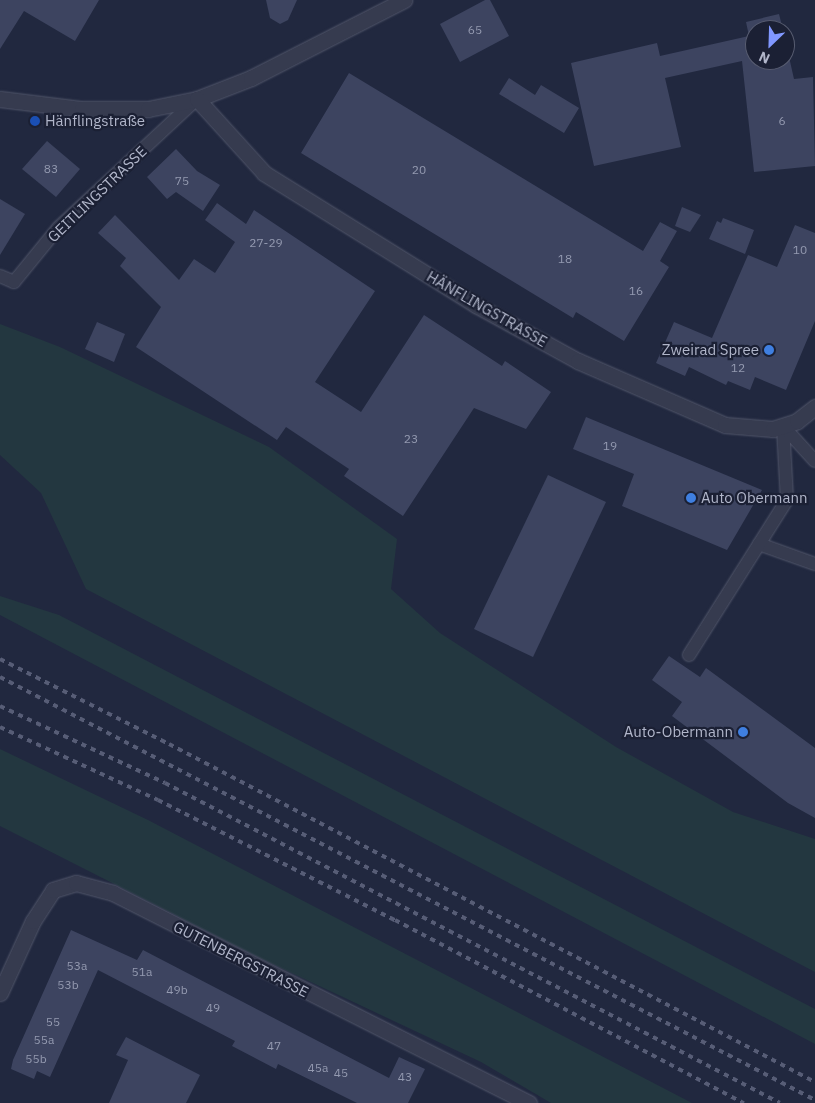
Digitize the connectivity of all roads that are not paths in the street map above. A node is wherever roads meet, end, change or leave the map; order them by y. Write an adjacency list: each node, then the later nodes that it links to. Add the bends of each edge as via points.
1 (404, 0): 3 (street, GEITLINGSTRASSE, via 251,78)
2 (0, 99): 3 (street, GEITLINGSTRASSE, via 82,110 148,109)
3 (196, 99): 4 (lane, GEITLINGSTRASSE, via 58,228 14,282); 6 (street, HÄNFLINGSTRASSE, via 264,173 476,305 578,361 725,425 747,429)
4 (0, 276)
5 (815, 407): 6 (street, HÄNFLINGSTRASSE)
6 (783, 426): 7 (lane); 8 (lane, via 787,500)
7 (815, 461)
8 (759, 544): 9 (lane); 10 (lane)
9 (815, 564)
10 (689, 655)
11 (0, 993): 12 (street, GUTENBERGSTRASSE, via 33,921 53,890 76,882 113,893 258,969 474,1072)
12 (530, 1103)

